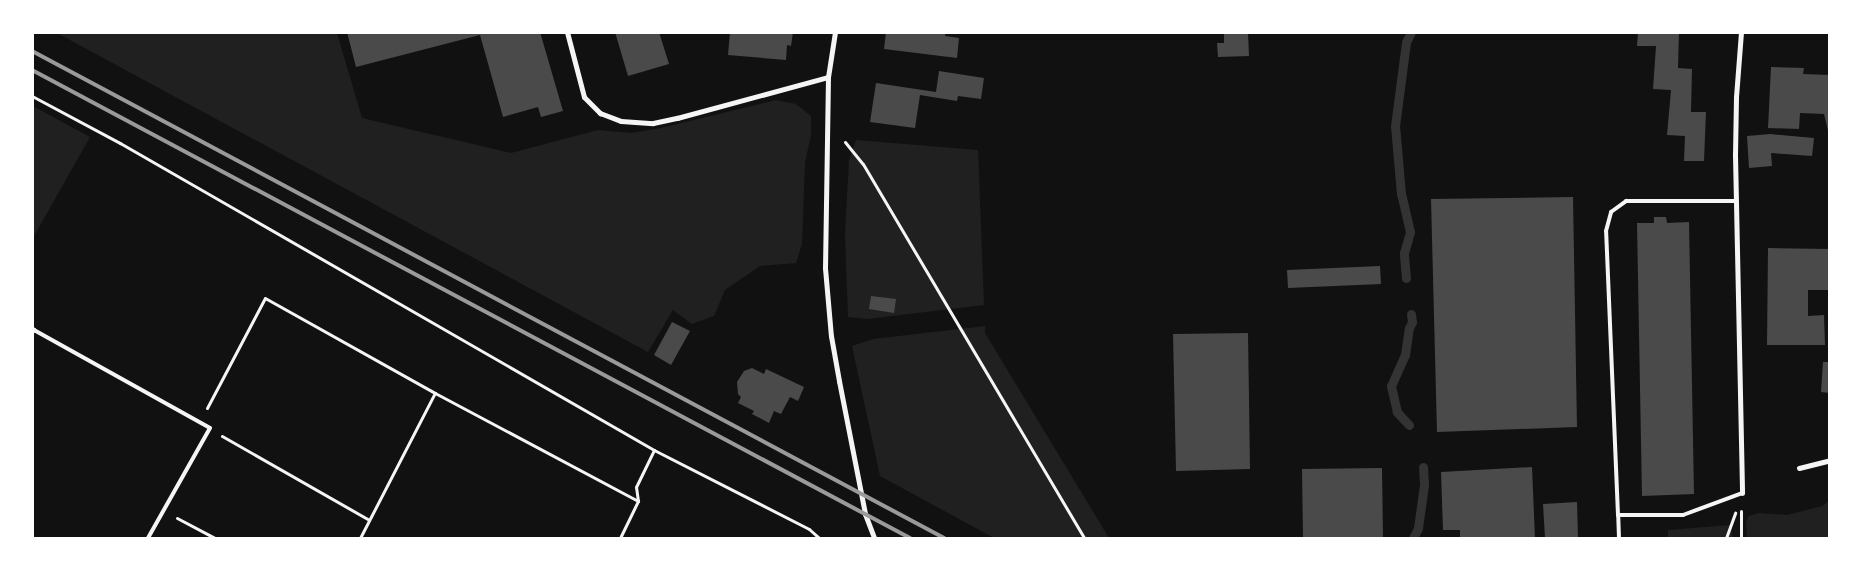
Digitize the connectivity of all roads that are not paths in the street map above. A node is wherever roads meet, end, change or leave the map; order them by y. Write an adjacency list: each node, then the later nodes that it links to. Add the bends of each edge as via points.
1 (567, 32): 4 (street, via 584,97 600,113 621,121 653,123 677,118)
2 (835, 32): 4 (street)
3 (1741, 32): 5 (street, via 1736,97)
4 (828, 77): 12 (street, via 825,268 831,336 865,514)
5 (1736, 201): 9 (street); 10 (lane, via 1626,201 1611,212 1606,231)
6 (32, 333): 11 (lane, via 34,330 210,428)
7 (1830, 460): 8 (street)
8 (1799, 468)
9 (1742, 493): 10 (lane, via 1683,515)
10 (1618, 515): 13 (lane)
11 (148, 538)
12 (874, 538)
13 (1619, 538)

